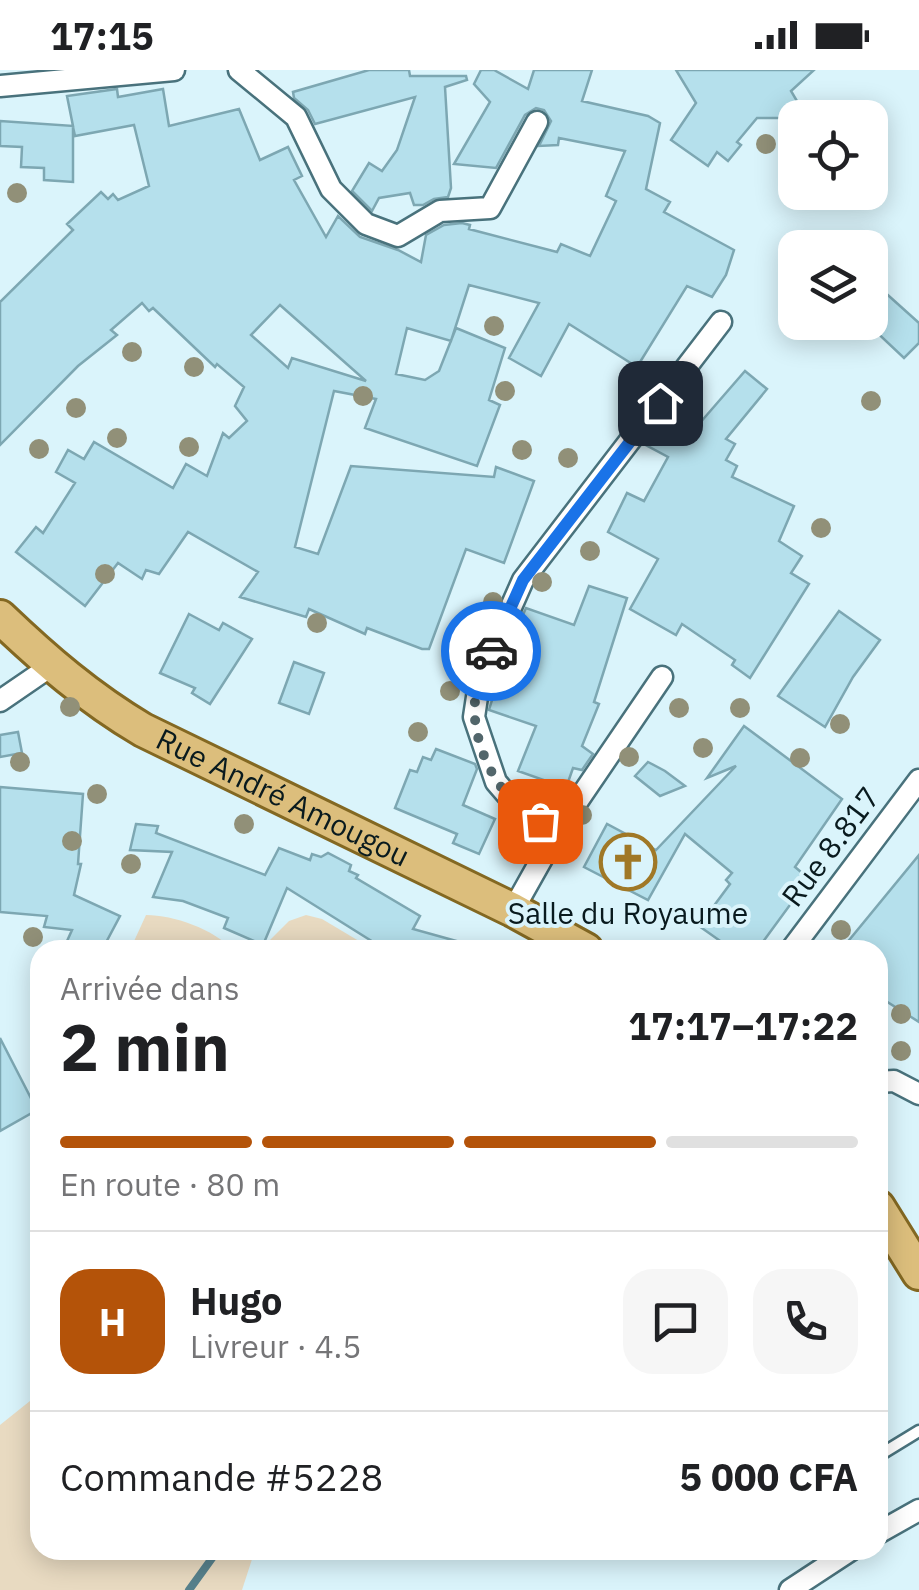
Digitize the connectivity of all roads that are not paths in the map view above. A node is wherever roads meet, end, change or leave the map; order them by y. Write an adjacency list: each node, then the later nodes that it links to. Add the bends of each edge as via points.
1 (174, 70): 3 (street)
2 (239, 70): 4 (street, via 296,117 330,189 366,224 398,236 440,210 490,208)
3 (0, 86)
4 (537, 122)
5 (721, 322): 11 (street, via 523,580 480,676 474,717 496,782 522,812)
6 (0, 617): 7 (main road, Rue André Amougou)
7 (51, 666): 9 (street); 12 (main road, Rue André Amougou, via 143,730)
8 (662, 676): 11 (street)
9 (0, 700)
10 (919, 780): 14 (street, Rue 8.817)
11 (558, 830): 12 (street)
12 (513, 910): 13 (main road, Rue André Amougou)
13 (568, 940)
14 (799, 940)
15 (919, 1075): 16 (street)
16 (888, 1082)
17 (888, 1083): 18 (street)
18 (919, 1094)
19 (888, 1224): 20 (main road)
20 (919, 1273)
21 (919, 1430): 22 (lane)
22 (888, 1450)
23 (919, 1510): 24 (street)
24 (888, 1527)
25 (836, 1560): 26 (street)
26 (790, 1590)

